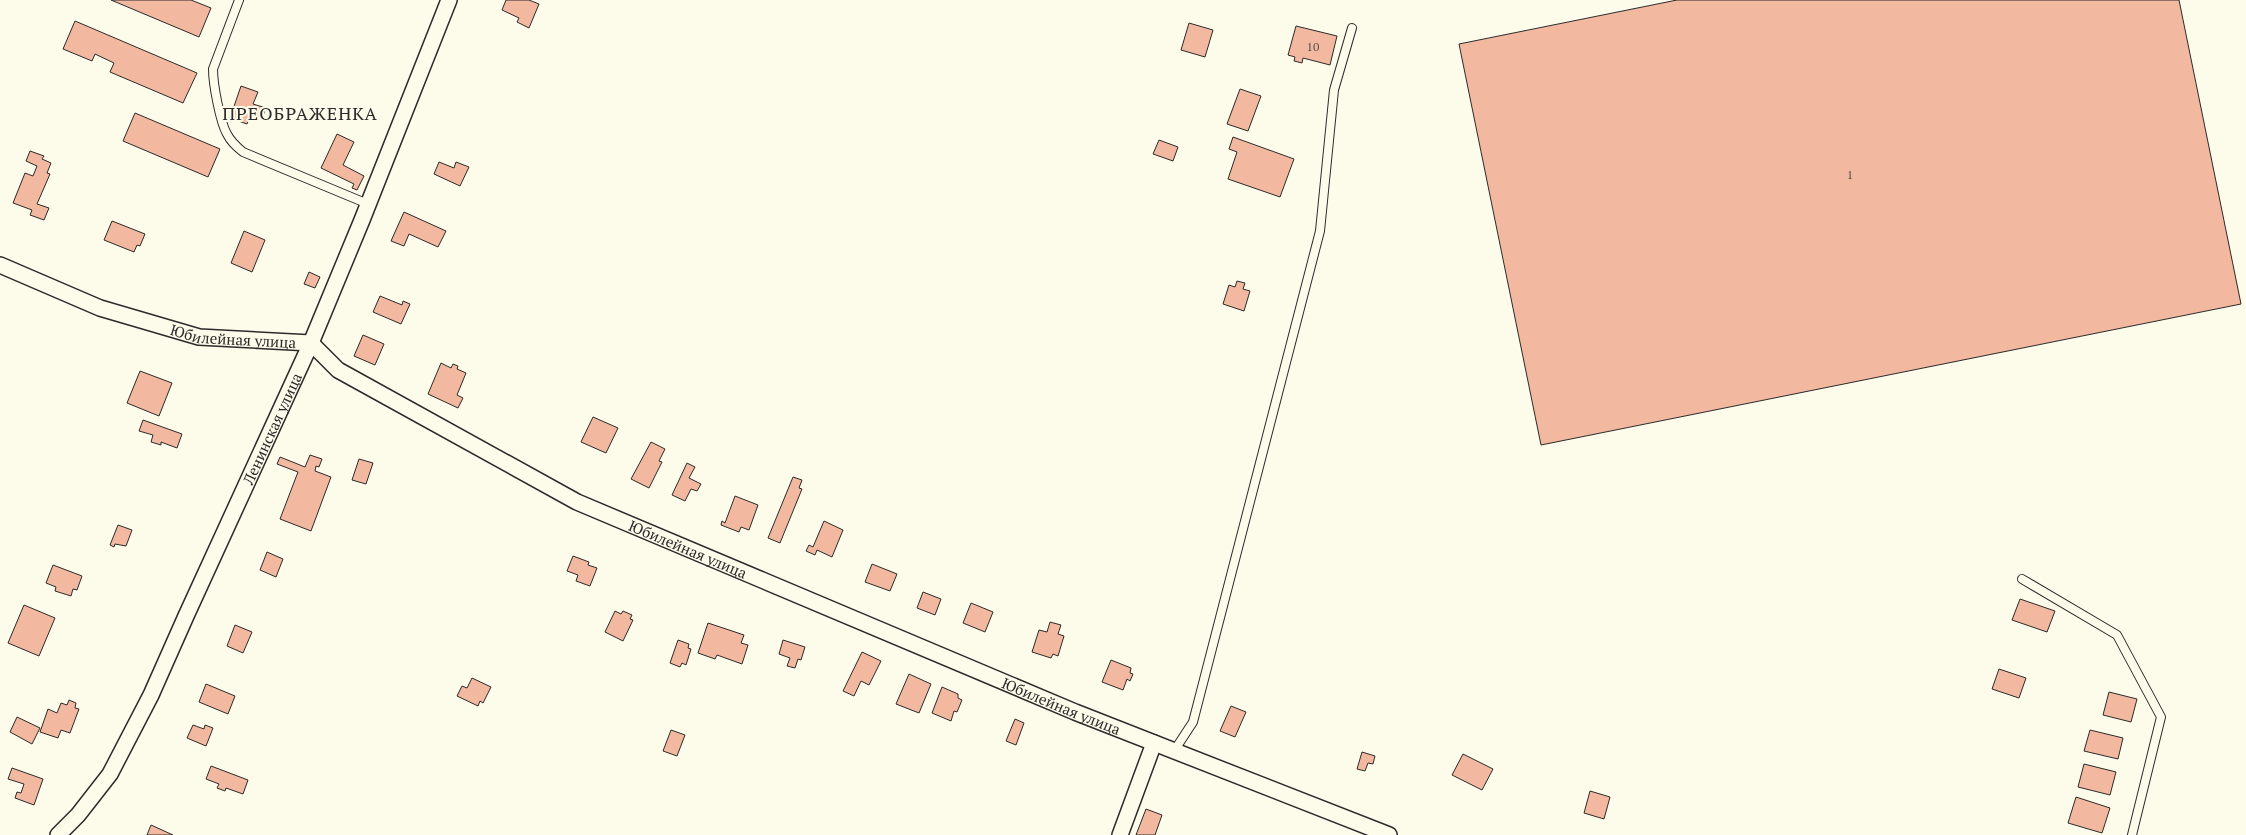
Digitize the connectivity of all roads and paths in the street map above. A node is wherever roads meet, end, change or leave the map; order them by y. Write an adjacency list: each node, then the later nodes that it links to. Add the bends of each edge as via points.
1 (239, 0): 4 (lane, via 213,69 226,133 243,152)
2 (450, 0): 4 (street, Ленинская улица)
3 (1352, 28): 9 (lane, via 1334,90 1320,231 1193,722)
4 (368, 204): 6 (street, Ленинская улица)
5 (0, 265): 6 (street, Юбилейная улица, via 100,308 199,337)
6 (311, 343): 8 (street, Юбилейная улица, via 338,370 577,502); 10 (street, Ленинская улица, via 152,695 110,774)
7 (2022, 579): 13 (lane, via 2117,634 2161,717)
8 (1154, 743): 9 (street, Юбилейная улица); 11 (street)
9 (1174, 751): 12 (street, Юбилейная улица)
10 (58, 835)
11 (1120, 835)
12 (1389, 835)
13 (2132, 835)

